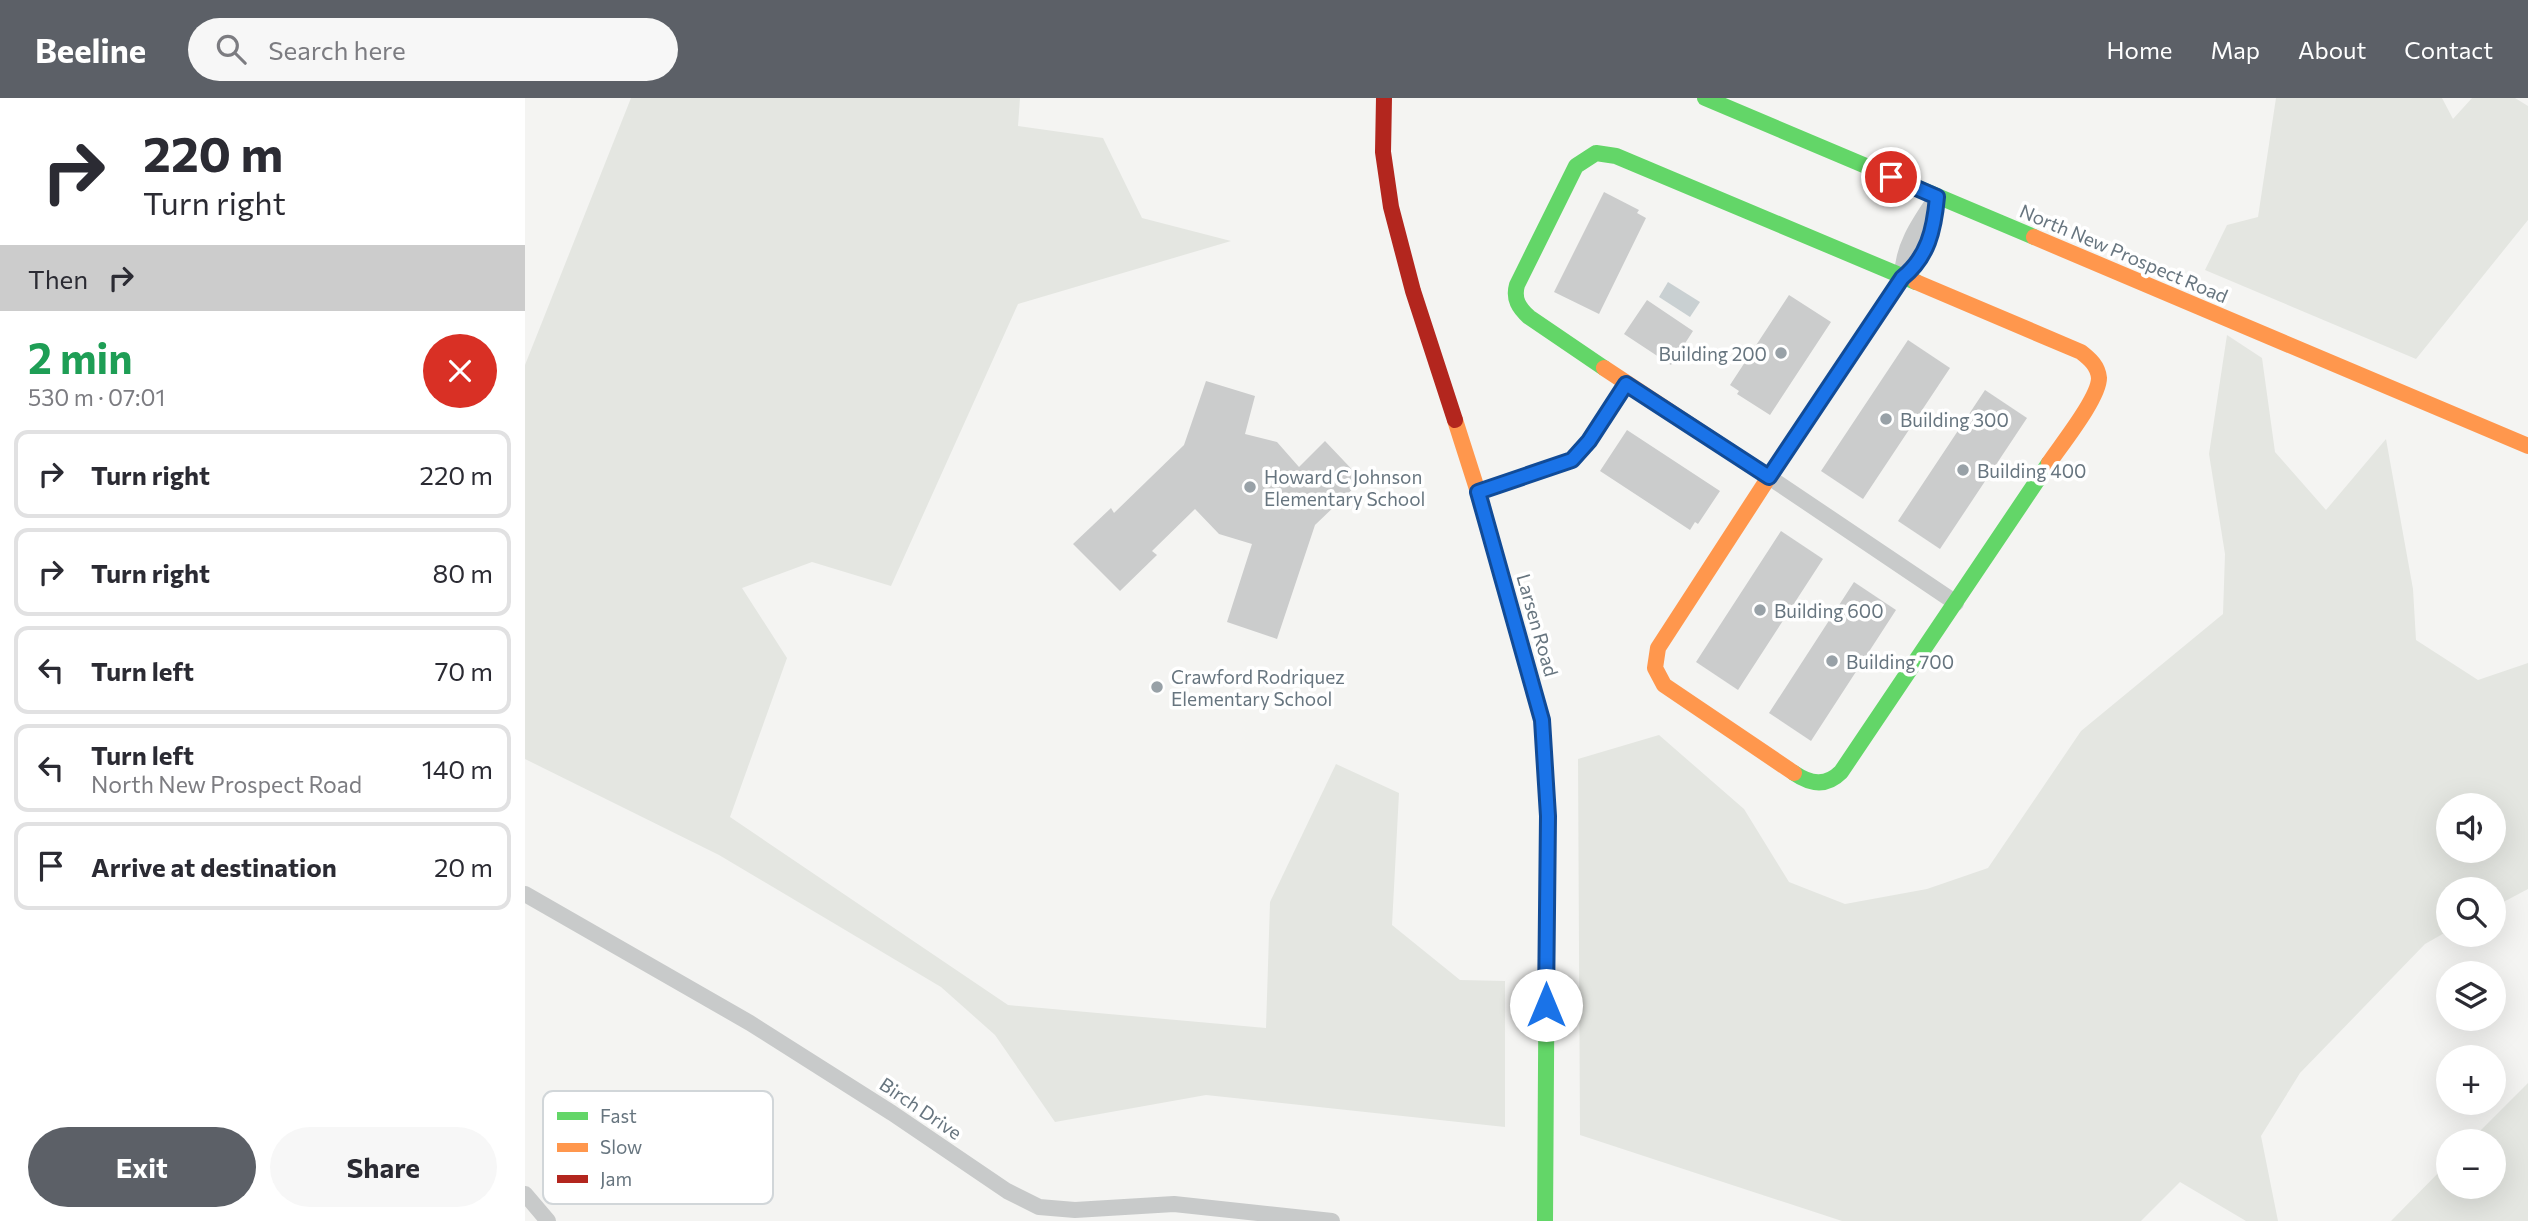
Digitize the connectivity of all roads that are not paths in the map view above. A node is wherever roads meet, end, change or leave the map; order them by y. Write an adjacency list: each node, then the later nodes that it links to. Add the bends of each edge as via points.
1 (1373, 98): 4 (street)
2 (1384, 98): 4 (street, Larsen Road)
3 (1705, 98): 5 (street, North New Prospect Road)
4 (1383, 152): 10 (street, Larsen Road, via 1391,207 1413,290)
5 (1937, 197): 6 (street, via 1934,228 1917,266); 8 (street, North New Prospect Road)
6 (1902, 278): 7 (street, via 1616,156 1588,156 1576,166 1517,285 1515,298 1521,311); 9 (street); 11 (street, via 2081,352 2098,370 2094,396)
7 (1626, 384): 9 (street); 10 (street, via 1572,460)
8 (2528, 446)
9 (1769, 477): 11 (street); 11 (street, via 1654,657 1659,680 1703,711 1809,782 1834,780)
10 (1478, 492): 18 (street, Larsen Road, via 1537,695 1545,747)
11 (1956, 603)
12 (525, 894): 14 (street, Birch Drive, via 750,1023 1007,1191)
13 (525, 1194): 15 (street)
14 (1039, 1207): 16 (street); 17 (street, Birch Drive, via 1075,1210 1174,1204)
15 (548, 1221)
16 (1029, 1221)
17 (1332, 1221)
18 (1545, 1221)

